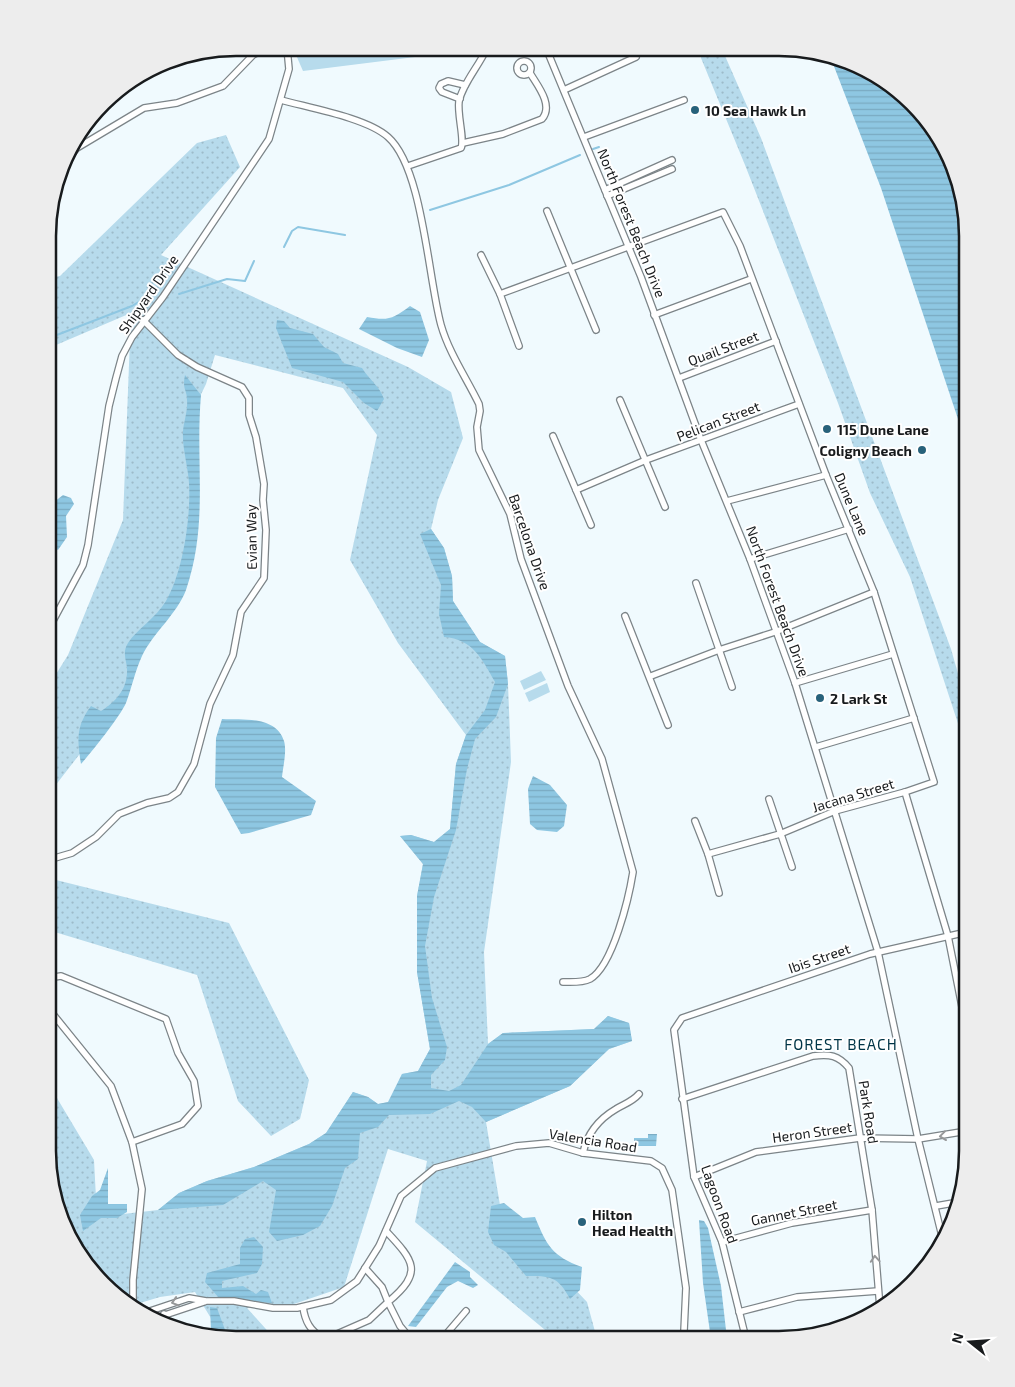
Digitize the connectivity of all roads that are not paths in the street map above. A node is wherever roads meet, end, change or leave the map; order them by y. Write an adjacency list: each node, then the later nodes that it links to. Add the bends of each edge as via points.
1 (252, 56): 14 (street, via 223,86 177,103 144,108)
2 (288, 56): 10 (street, Shipyard Drive, via 289,69)
3 (483, 56): 7 (street, via 476,72)
4 (549, 56): 8 (street, North Forest Beach Drive)
5 (636, 57): 8 (street)
6 (530, 73): 13 (street, via 547,108 542,119 502,134)
7 (465, 84): 9 (street); 9 (street, via 448,81 441,84 442,92)
8 (564, 90): 12 (street, North Forest Beach Drive)
9 (460, 99): 13 (street, via 457,113)
10 (281, 100): 16 (street, Barcelona Drive, via 378,130 396,146); 26 (street, Shipyard Drive, via 269,139 163,298)
11 (684, 100): 12 (street)
12 (584, 137): 18 (street, North Forest Beach Drive)
13 (463, 143): 16 (street, via 461,148)
14 (80, 146)
15 (672, 160): 18 (street)
16 (408, 166): 70 (street, Barcelona Drive, via 442,327 480,404 479,450 510,514 521,559 568,686 602,759 633,872 620,928 598,972 590,979)
17 (672, 169): 18 (street)
18 (606, 193): 20 (street, North Forest Beach Drive)
19 (547, 211): 22 (street)
20 (629, 247): 22 (street); 23 (street, Dune Lane, via 723,212 740,246); 25 (street, North Forest Beach Drive)
21 (481, 255): 24 (street)
22 (571, 270): 24 (street); 27 (street)
23 (751, 279): 25 (street); 28 (street, Dune Lane)
24 (500, 294): 29 (street)
25 (654, 315): 30 (street, North Forest Beach Drive)
26 (143, 320): 45 (street, Shipyard Drive, via 122,356 109,406 83,565); 63 (street, Evian Way, via 178,355 242,387 249,398 249,415 264,484 264,578 240,612 233,655 210,704 194,764 178,792 119,814 96,837 72,853)
27 (596, 330)
28 (776, 341): 30 (street, Quail Street); 32 (street, Dune Lane)
29 (519, 346)
30 (679, 378): 34 (street, North Forest Beach Drive)
31 (620, 400): 35 (street)
32 (799, 404): 34 (street, Pelican Street); 36 (street, Dune Lane)
33 (554, 436): 37 (street)
34 (701, 440): 35 (street, Pelican Street); 38 (street, North Forest Beach Drive)
35 (646, 460): 37 (street, Pelican Street); 39 (street)
36 (826, 475): 38 (street); 41 (street, Dune Lane)
37 (576, 490): 40 (street)
38 (727, 501): 42 (street, North Forest Beach Drive)
39 (664, 507)
40 (591, 525)
41 (849, 529): 42 (street); 44 (street, Dune Lane)
42 (750, 559): 47 (street, North Forest Beach Drive)
43 (696, 583): 48 (street)
44 (874, 592): 47 (street); 49 (street, Dune Lane)
45 (56, 615)
46 (625, 616): 50 (street)
47 (775, 632): 48 (street); 51 (street, North Forest Beach Drive)
48 (719, 650): 50 (street); 52 (street)
49 (893, 654): 51 (street); 53 (street, Dune Lane)
50 (651, 676): 54 (street)
51 (795, 683): 55 (street, North Forest Beach Drive)
52 (732, 687)
53 (914, 718): 55 (street); 56 (street, Dune Lane)
54 (668, 725)
55 (816, 747): 59 (street, North Forest Beach Drive)
56 (934, 782): 57 (street, Jacana Street)
57 (905, 792): 59 (street, Jacana Street); 67 (street)
58 (768, 799): 61 (street)
59 (835, 812): 61 (street, Jacana Street); 68 (street, North Forest Beach Drive)
60 (695, 821): 62 (street)
61 (780, 834): 62 (street, Jacana Street); 64 (street)
62 (708, 854): 65 (street)
63 (56, 858)
64 (792, 867)
65 (719, 893)
66 (959, 934): 67 (street, Ibis Street)
67 (948, 936): 68 (street, Ibis Street); 71 (street)
68 (878, 952): 73 (street, Ibis Street); 78 (street, North Forest Beach Drive)
69 (56, 977): 79 (street, via 61,976 166,1019 178,1053 194,1081 198,1106 182,1124)
70 (563, 982)
71 (959, 992)
72 (56, 1018): 79 (street, via 111,1086)
73 (682, 1018): 75 (street, Lagoon Road, via 674,1030)
74 (639, 1094): 80 (street, via 600,1121 586,1141)
75 (682, 1099): 77 (street, Park Road, via 813,1056 830,1054 842,1059 850,1068); 81 (street, Lagoon Road)
76 (959, 1132): 78 (street, Heron Street, one-way to 78)
77 (860, 1138): 78 (street, Heron Street); 81 (street, Heron Street, via 756,1152); 84 (street, Park Road)
78 (918, 1139): 83 (street, North Forest Beach Drive)
79 (132, 1142): 90 (street, via 142,1189)
80 (583, 1154): 86 (street, Valencia Road, via 549,1143 516,1146 435,1168 401,1196); 103 (street, Valencia Road, via 651,1161 662,1168 672,1190 686,1288)
81 (694, 1177): 87 (street, Lagoon Road)
82 (951, 1203): 83 (street)
83 (936, 1206): 85 (street, North Forest Beach Drive)
84 (872, 1210): 87 (street, Gannet Street, via 792,1223); 89 (street, Park Road, one-way to 84)
85 (941, 1229)
86 (386, 1231): 88 (street, Valencia Road); 93 (street, via 407,1256 412,1272 400,1292)
87 (722, 1242): 97 (street, Lagoon Road)
88 (365, 1268): 93 (street, via 382,1287); 94 (street, Valencia Road, via 358,1281 331,1300)
89 (878, 1291): 91 (street, Park Road); 97 (street, via 797,1297)
90 (133, 1298)
91 (879, 1300)
92 (206, 1301): 94 (street, Valencia Road, via 234,1301 272,1308); 95 (street, Valencia Road, one-way to 95, via 189,1298); 98 (street, Valencia Road)
93 (388, 1302): 100 (street, via 369,1320); 101 (street)
94 (303, 1307): 99 (street)
95 (153, 1310)
96 (466, 1311): 102 (street)
97 (739, 1312): 104 (street, Lagoon Road)
98 (164, 1314)
99 (313, 1331)
100 (344, 1331)
101 (404, 1331)
102 (448, 1331)
103 (684, 1331)
104 (744, 1331)

